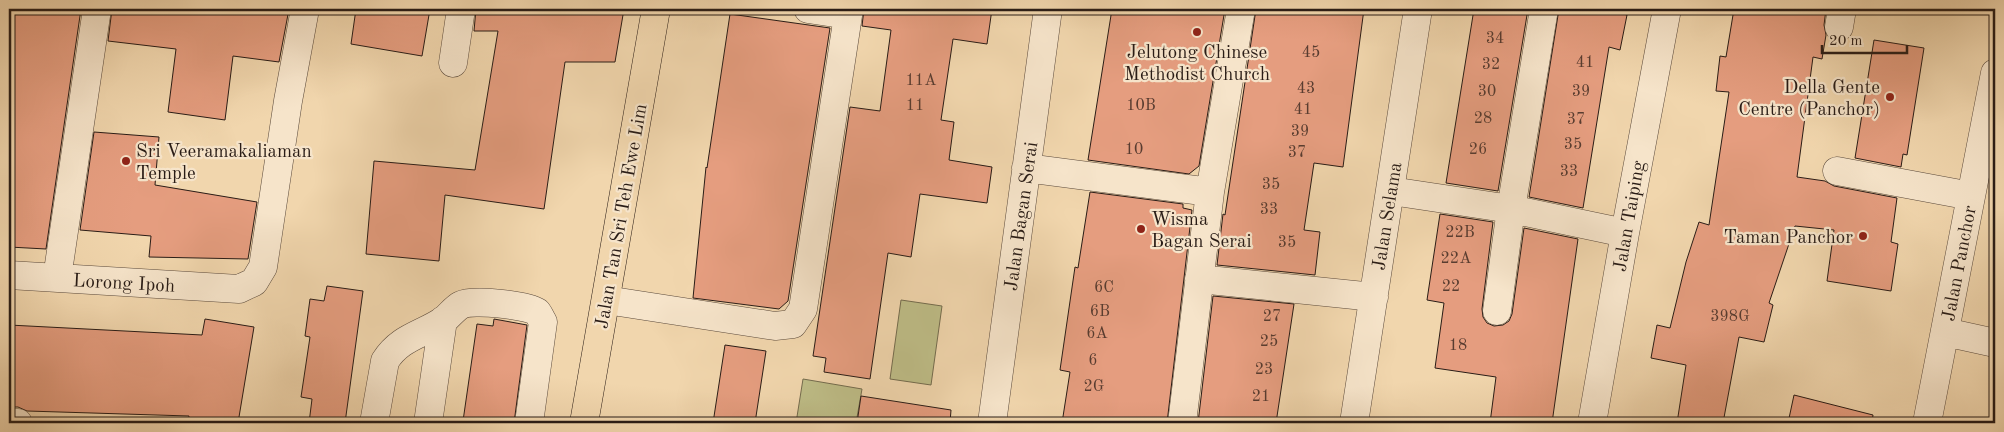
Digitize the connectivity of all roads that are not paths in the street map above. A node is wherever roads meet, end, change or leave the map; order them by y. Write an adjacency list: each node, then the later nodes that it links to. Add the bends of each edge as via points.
1 (96, 9): 22 (street)
2 (305, 9): 22 (street, Lorong Ipoh, via 264,267 254,282 240,288)
3 (461, 9): 12 (street)
4 (656, 9): 25 (main road, Jalan Tan Sri Teh Ewe Lim)
5 (808, 9): 11 (street)
6 (1048, 9): 14 (street, Jalan Bagan Serai)
7 (1240, 9): 16 (street)
8 (1418, 9): 17 (street, Jalan Selama)
9 (1544, 9): 19 (street)
10 (1667, 9): 20 (street, Jalan Taiping)
11 (849, 12): 25 (street, via 803,309 793,324 774,326)
12 (453, 63)
13 (1995, 73): 18 (street, Jalan Panchor)
14 (1026, 168): 16 (street); 36 (street, Jalan Bagan Serai)
15 (1837, 171): 18 (street)
16 (1210, 192): 23 (street)
17 (1391, 192): 19 (street); 24 (street, Jalan Selama)
18 (1980, 194): 28 (street, Jalan Panchor)
19 (1511, 209): 20 (street); 26 (street)
20 (1625, 233): 39 (street, Jalan Taiping)
21 (9, 275): 22 (street, Lorong Ipoh)
22 (57, 278)
23 (1199, 279): 24 (street); 37 (street)
24 (1374, 297): 38 (street, Jalan Selama)
25 (606, 300): 35 (main road, Jalan Tan Sri Teh Ewe Lim)
26 (1497, 311)
27 (443, 320): 32 (street, via 398,344 390,353 385,361); 33 (street); 34 (street, via 471,302 523,307 537,312 543,322)
28 (1945, 332): 29 (street); 40 (street, Jalan Panchor)
29 (1995, 343)
30 (9, 423): 31 (street)
31 (18, 423)
32 (374, 423)
33 (428, 423)
34 (529, 423)
35 (584, 423)
36 (992, 423)
37 (1182, 423)
38 (1354, 423)
39 (1592, 423)
40 (1927, 423)

